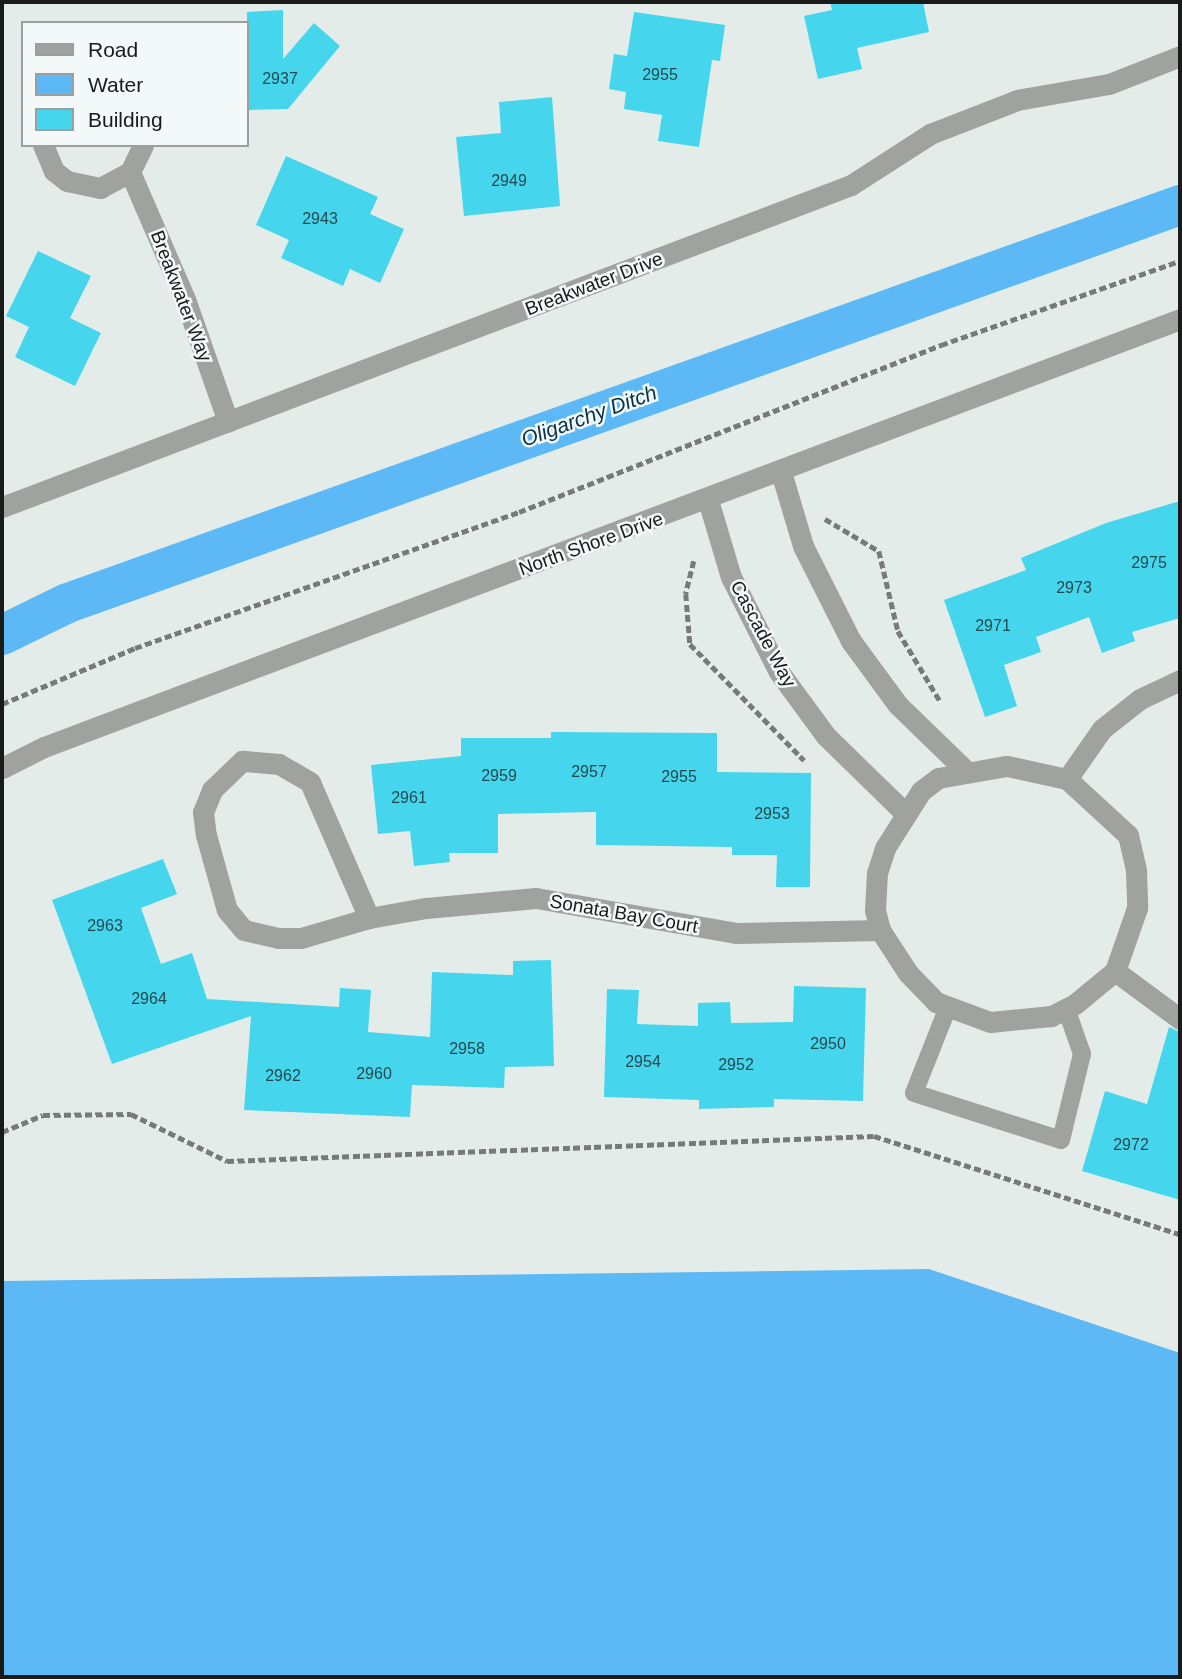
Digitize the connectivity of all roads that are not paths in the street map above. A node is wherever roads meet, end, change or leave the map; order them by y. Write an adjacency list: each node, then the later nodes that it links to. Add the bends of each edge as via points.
1 (1180, 57): 6 (street, Breakwater Drive, via 1109,84 1017,100 930,134 851,185)
2 (44, 147): 4 (street, via 54,171 83,188 116,182)
3 (142, 147): 4 (street)
4 (130, 172): 6 (street, Breakwater Way, via 185,299)
5 (1180, 319): 7 (street, North Shore Drive)
6 (228, 422): 9 (street, Breakwater Drive)
7 (781, 472): 8 (street, North Shore Drive); 12 (street, via 803,546 851,641 898,705)
8 (708, 500): 11 (street, North Shore Drive, via 44,747); 14 (street, Cascade Way, via 732,577 779,672 826,736)
9 (2, 507)
10 (1180, 680): 13 (street, via 1140,699 1102,729)
11 (2, 768)
12 (966, 771): 13 (street, via 1007,766); 14 (street, via 939,778)
13 (1067, 779): 17 (street, via 1128,835 1136,871 1137,908)
14 (904, 812): 16 (street, via 877,873 875,910)
15 (369, 918): 15 (street, Sonata Bay Court, via 301,939 244,930 227,910 206,835 203,812 212,790 242,761 279,764 310,782); 16 (street, Sonata Bay Court, via 536,898 737,933)
16 (880, 930): 18 (street, via 908,973 936,1002)
17 (1115, 971): 19 (street); 20 (street)
18 (948, 1007): 19 (street, via 990,1023 1051,1016); 19 (lane, via 914,1093 1061,1140 1082,1054)
19 (1066, 1008)
20 (1180, 1019)

